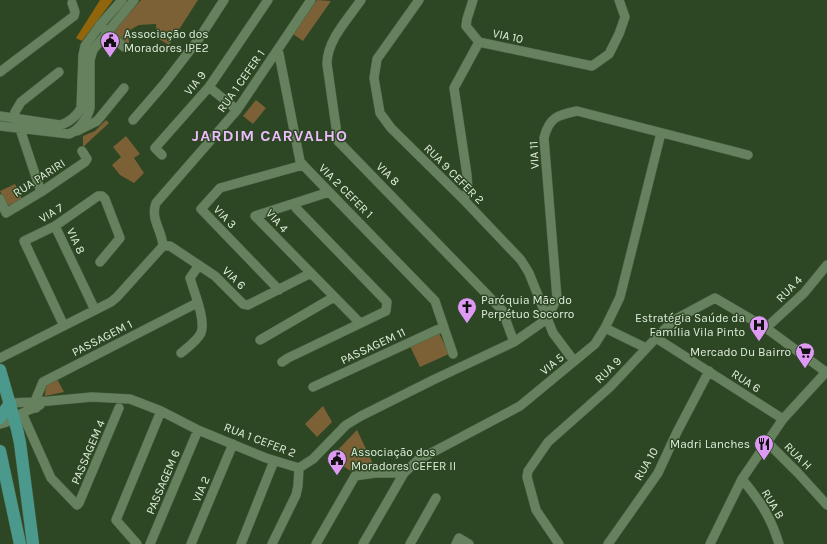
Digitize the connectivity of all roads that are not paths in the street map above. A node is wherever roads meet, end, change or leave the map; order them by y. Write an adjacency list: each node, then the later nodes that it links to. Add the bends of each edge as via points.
1 (122, 0): 11 (street)
2 (134, 0): 11 (street)
3 (224, 0): 22 (street, via 198,40)
4 (268, 0): 17 (street, VIA 9)
5 (311, 0): 14 (street, RUA 1 CEFER 1)
6 (361, 0): 57 (street, VIA 8, via 337,35 327,55 338,141 502,310)
7 (419, 0): 33 (street, RUA 9 CEFER 2, via 377,59 374,78 380,113 391,128)
8 (473, 0): 12 (street, via 466,26)
9 (619, 0): 12 (street, VIA 10, via 625,17 619,34 609,54 592,66)
10 (72, 3): 15 (street, via 74,16)
11 (104, 28): 13 (street); 23 (street, via 85,46 81,108); 26 (street, via 90,60 89,114)
12 (479, 42): 32 (street, VIA 10, via 454,88)
13 (124, 47)
14 (278, 49): 19 (street, RUA 1 CEFER 1); 31 (street, VIA 2 CEFER 1, via 300,161)
15 (0, 72)
16 (59, 72): 21 (street, via 21,102 16,109)
17 (209, 87): 19 (street); 30 (street, VIA 9, via 155,148)
18 (124, 88): 26 (street, via 97,121)
19 (237, 110): 40 (street, RUA 1 CEFER 1, via 156,204 154,215)
20 (0, 116): 21 (street)
21 (15, 118): 23 (street); 25 (street)
22 (133, 120)
23 (66, 124): 26 (street)
24 (0, 126): 25 (street)
25 (20, 129): 26 (street, via 69,134); 34 (street)
26 (76, 131)
27 (662, 133): 29 (street, VIA 11); 49 (street, VIA 11, via 577,111 556,117 548,125 544,138 557,298); 53 (street, VIA 5, via 620,295)
28 (82, 151): 34 (street, RUA PARIRI, via 87,159 85,162)
29 (748, 155)
30 (162, 156)
31 (303, 165): 35 (street, VIA 2 CEFER 1); 45 (street, VIA 3, via 220,188 201,209)
32 (467, 175): 33 (street); 37 (street, VIA 10, via 468,189)
33 (451, 188): 37 (street, RUA 9 CEFER 2)
34 (41, 192): 36 (street, RUA PARIRI, via 6,212)
35 (329, 192): 44 (street, VIA 4, via 255,216); 52 (street, VIA 2 CEFER 1, via 435,301)
36 (0, 199)
37 (464, 200): 49 (street, RUA 9 CEFER 2, via 521,260 529,273)
38 (296, 208): 50 (street, via 387,302 386,311)
39 (55, 226): 41 (street, VIA 7, via 98,196 104,197 120,238); 48 (street, VIA 8); 51 (street, VIA 7, via 24,241)
40 (163, 246): 43 (street, VIA 6, via 170,246); 48 (street, via 117,297)
41 (100, 262)
42 (827, 264): 54 (street, RUA 4, via 804,293)
43 (199, 265): 45 (street, VIA 6, via 215,276 243,304 248,305); 47 (street, via 190,278)
44 (311, 273): 45 (street, VIA 6); 46 (street, VIA 4)
45 (279, 290)
46 (334, 297): 50 (street, VIA 4); 56 (street)
47 (197, 303): 59 (street, via 202,318 200,334); 69 (street, PASSAGEM 1, via 43,382)
48 (95, 310): 51 (street)
49 (547, 319): 57 (street, RUA 1 CEFER 2); 63 (street, RUA 9 CEFER 2, via 553,333)
50 (360, 323): 62 (street)
51 (64, 326): 61 (street)
52 (443, 327): 60 (street, VIA 2 CEFER 1); 67 (street, PASSAGEM 11)
53 (606, 328): 58 (street); 63 (street, VIA 5, via 595,344)
54 (766, 328): 55 (street, RUA 9, via 715,298 674,320); 66 (street)
55 (656, 338): 58 (street, RUA 9); 65 (street, RUA 6)
56 (260, 340)
57 (514, 342): 81 (street, RUA 1 CEFER 2, via 361,416 346,425 313,460)
58 (646, 348): 100 (street, RUA 9, via 610,386 548,442 528,471 527,477 536,510)
59 (181, 353)
60 (453, 354)
61 (0, 358)
62 (282, 362)
63 (574, 362): 82 (street, VIA 5, via 520,406 418,460)
64 (0, 370): 68 (main road)
65 (709, 371): 74 (street, RUA 6); 101 (street, RUA 10, via 658,473)
66 (826, 371): 74 (street)
67 (313, 387)
68 (10, 403): 69 (street, RUA 1 CEFER 2); 72 (main road); 73 (main road)
69 (35, 404): 71 (street, RUA 1 CEFER 2, via 92,397 124,398); 72 (street, RUA 1 CEFER 2)
70 (119, 408): 72 (street, PASSAGEM 4, via 78,505 51,478)
71 (161, 411): 76 (street, RUA 1 CEFER 2); 86 (street, via 116,520)
72 (18, 416): 75 (street, RUA 1 CEFER 2); 89 (main road)
73 (0, 418)
74 (783, 419): 77 (street)
75 (0, 424)
76 (198, 430): 78 (street, RUA 1 CEFER 2); 92 (street, PASSAGEM 6)
77 (767, 442): 83 (street); 85 (street, RUA H)
78 (233, 444): 80 (street, RUA 1 CEFER 2); 93 (street, VIA 2)
79 (0, 453): 88 (main road)
80 (274, 461): 81 (street, RUA 1 CEFER 2); 94 (street)
81 (299, 468): 95 (street, via 296,495)
82 (404, 473): 96 (street, via 355,476); 97 (street, VIA 5)
83 (742, 479): 102 (street); 103 (street, RUA B, via 759,499 774,526)
84 (436, 498): 98 (street)
85 (827, 505)
86 (128, 533): 90 (street); 91 (street)
87 (457, 541): 99 (street)
88 (20, 544)
89 (33, 544)
90 (126, 544)
91 (136, 544)
92 (150, 544)
93 (191, 544)
94 (241, 544)
95 (272, 544)
96 (316, 544)
97 (363, 544)
98 (410, 544)
99 (469, 544)
100 (559, 544)
101 (608, 544)
102 (710, 544)
103 (779, 544)

